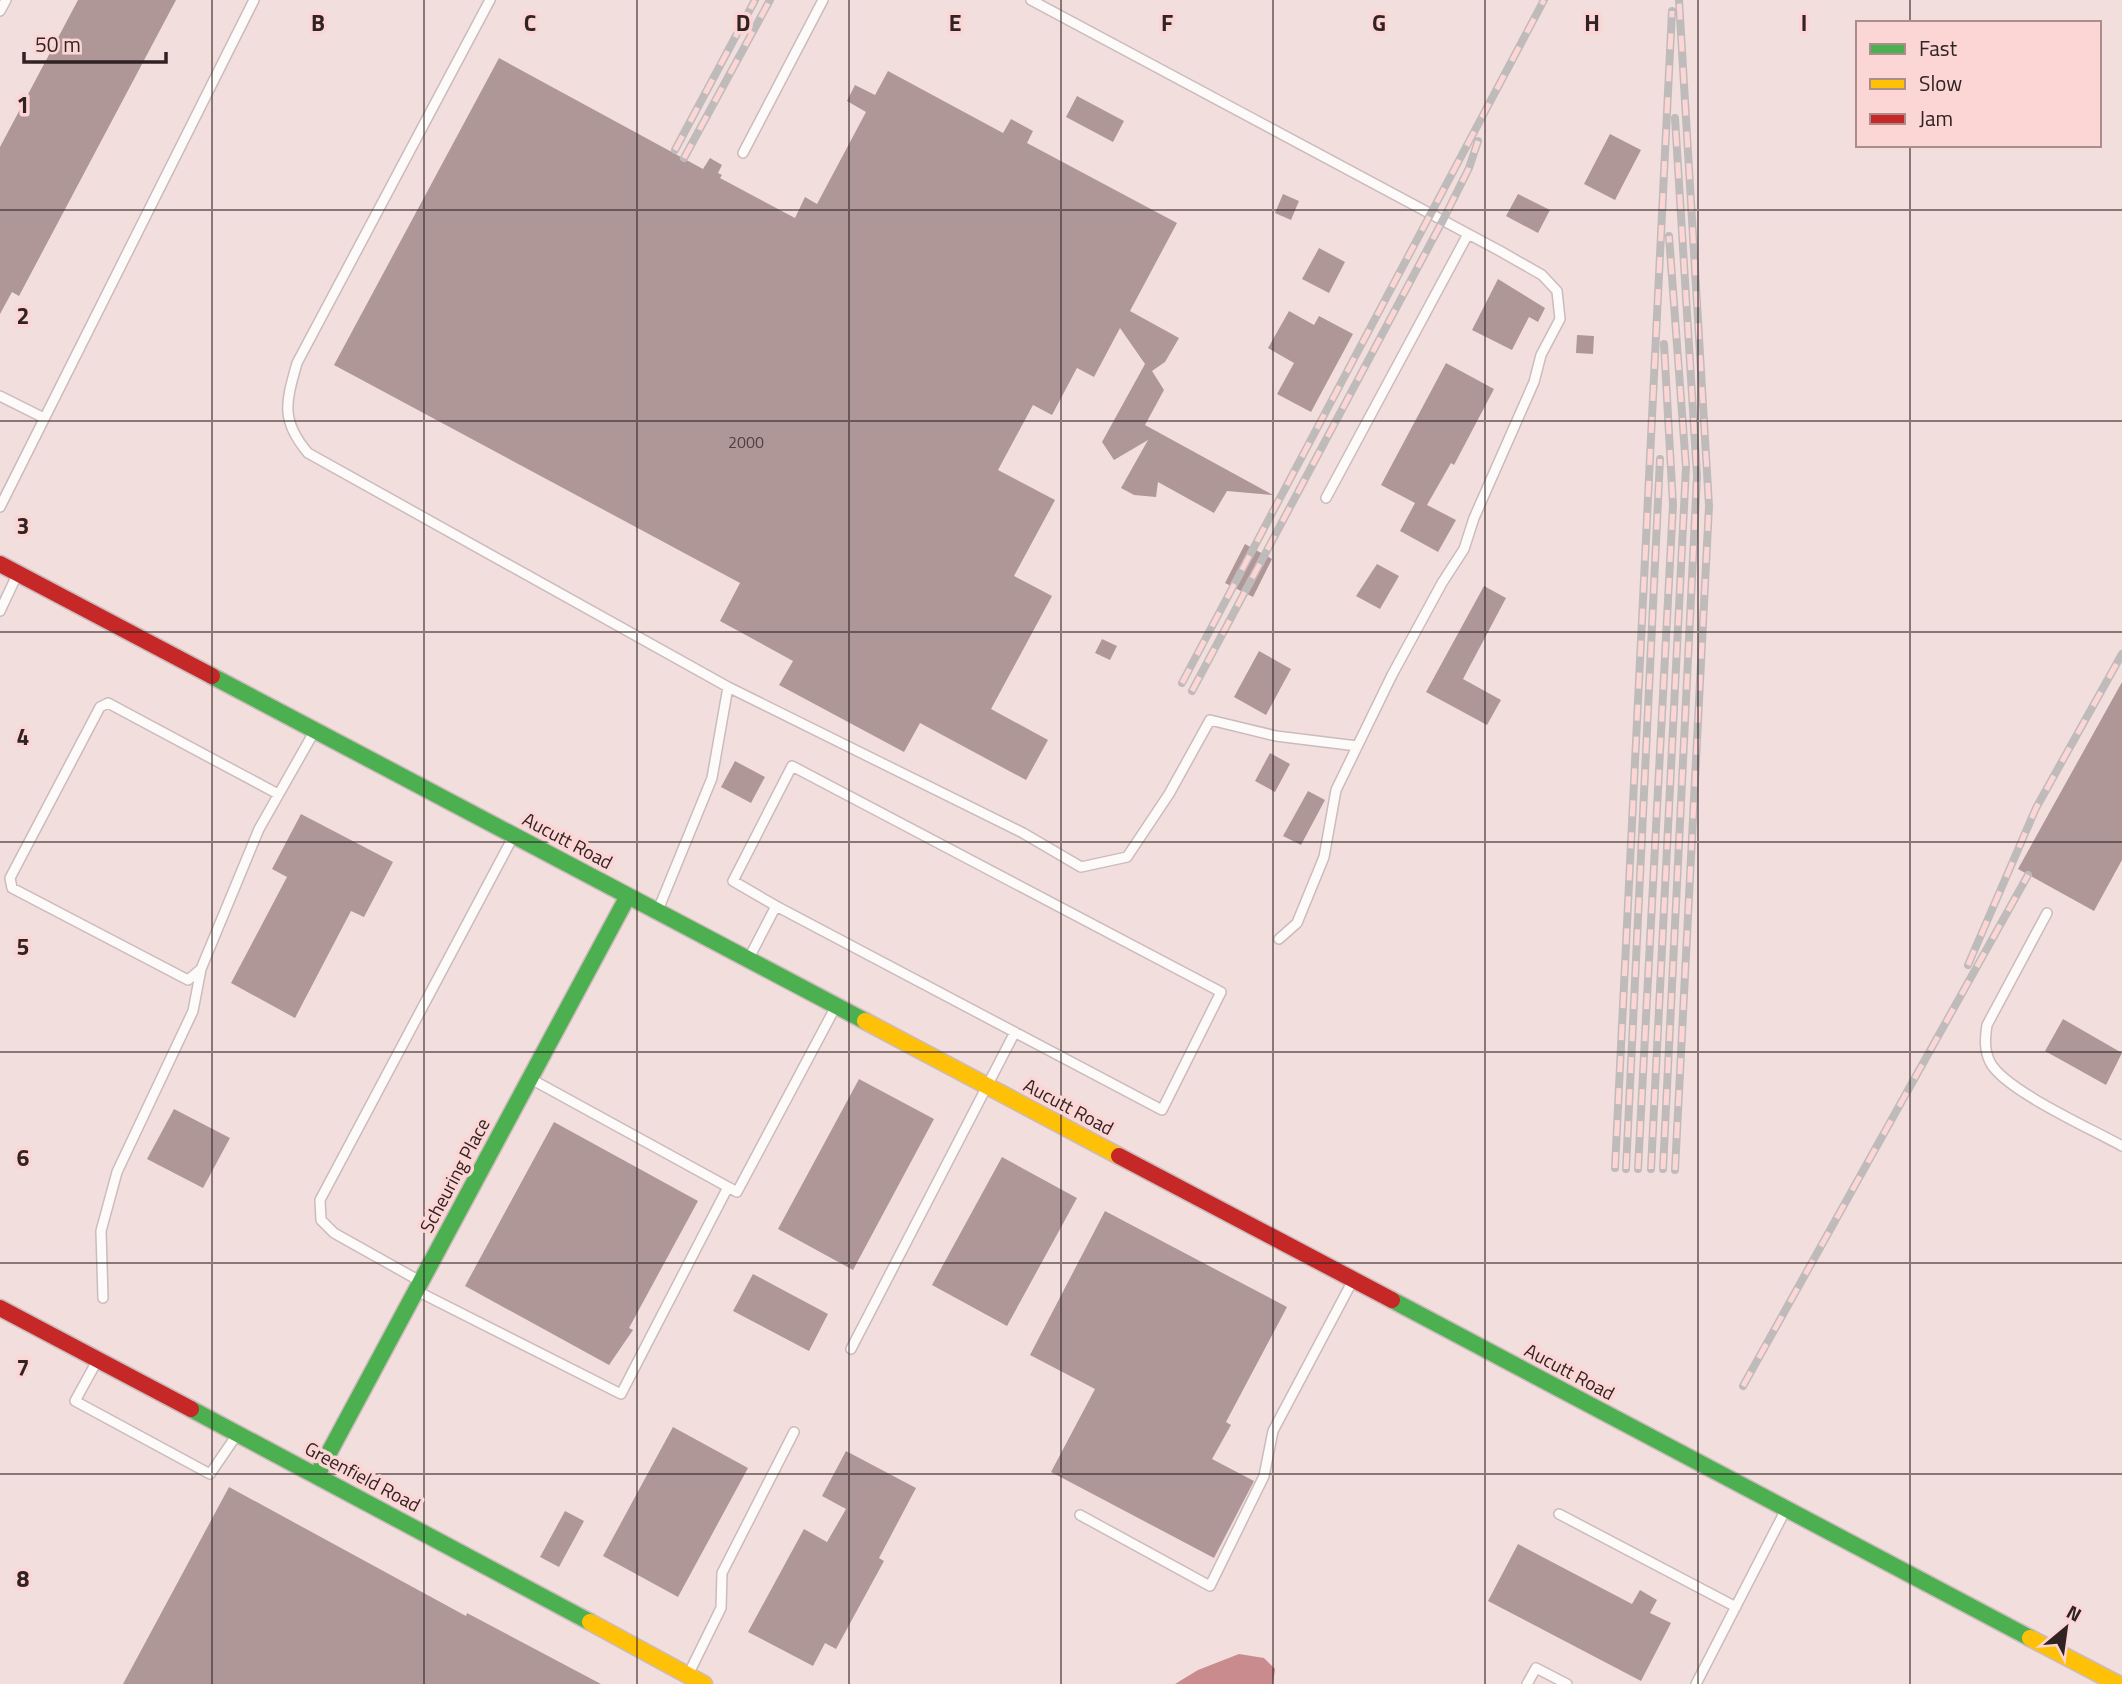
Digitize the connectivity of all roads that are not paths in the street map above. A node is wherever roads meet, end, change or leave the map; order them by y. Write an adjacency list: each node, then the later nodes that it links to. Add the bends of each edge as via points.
1 (6, 0): 6 (lane)
2 (254, 0): 10 (lane)
3 (490, 0): 16 (lane, via 297,363 286,404 291,433 308,453)
4 (823, 0): 7 (lane)
5 (1031, 0): 8 (lane)
6 (0, 11)
7 (743, 153)
8 (1468, 234): 11 (lane); 18 (lane, via 1542,275 1557,291 1560,318 1464,550)
9 (0, 396): 10 (lane)
10 (44, 418): 12 (lane)
11 (1326, 498)
12 (0, 507)
13 (0, 564): 14 (street, Aucutt Road)
14 (18, 574): 15 (lane); 17 (street, Aucutt Road)
15 (0, 611)
16 (728, 687): 18 (lane, via 1023,833 1081,867 1127,857 1210,720 1276,736); 23 (lane, via 712,778)
17 (314, 730): 19 (lane); 20 (street, Aucutt Road)
18 (1357, 746): 25 (lane, via 1336,790 1324,857 1297,923)
19 (278, 794): 27 (lane); 27 (lane, via 108,704 100,706 10,877 12,888 188,980)
20 (513, 835): 21 (street, Aucutt Road); 35 (lane, via 320,1200 321,1220 334,1233)
21 (628, 896): 23 (street, Aucutt Road); 30 (street, Scheuring Place)
22 (776, 906): 26 (lane); 29 (lane); 29 (lane, via 733,881 792,766 1221,992 1162,1110)
23 (657, 911): 26 (street, Aucutt Road)
24 (2047, 912): 32 (lane, via 1987,1025 1984,1044 1991,1064 2015,1088)
25 (1279, 939)
26 (748, 959): 28 (street, Aucutt Road)
27 (201, 969): 36 (lane, via 193,1011 117,1171 101,1231)
28 (836, 1006): 31 (street, Aucutt Road); 33 (lane, via 737,1192)
29 (1015, 1032): 31 (lane)
30 (530, 1078): 33 (lane); 35 (street, Scheuring Place)
31 (987, 1086): 34 (street, Aucutt Road); 38 (lane)
32 (2122, 1146)
33 (728, 1187): 35 (lane, via 621,1394)
34 (1353, 1280): 43 (street, Aucutt Road); 45 (lane, via 1273,1431 1264,1476 1210,1586)
35 (418, 1285): 42 (street, Scheuring Place)
36 (103, 1298)
37 (0, 1308): 39 (street, Greenfield Road)
38 (851, 1349)
39 (98, 1359): 41 (street, Greenfield Road); 41 (lane, via 75,1401 209,1474)
40 (794, 1432): 47 (lane, via 722,1573 721,1608)
41 (238, 1433): 42 (street, Greenfield Road)
42 (317, 1475): 47 (street, Greenfield Road)
43 (1786, 1509): 46 (lane); 52 (street, Aucutt Road)
44 (1559, 1514): 46 (lane)
45 (1080, 1515)
46 (1736, 1607): 51 (lane)
47 (685, 1680): 48 (street, Greenfield Road)
48 (704, 1684)
49 (1527, 1684): 50 (lane, via 1536,1668)
50 (1567, 1684)
51 (1696, 1684)
52 (2118, 1684)

